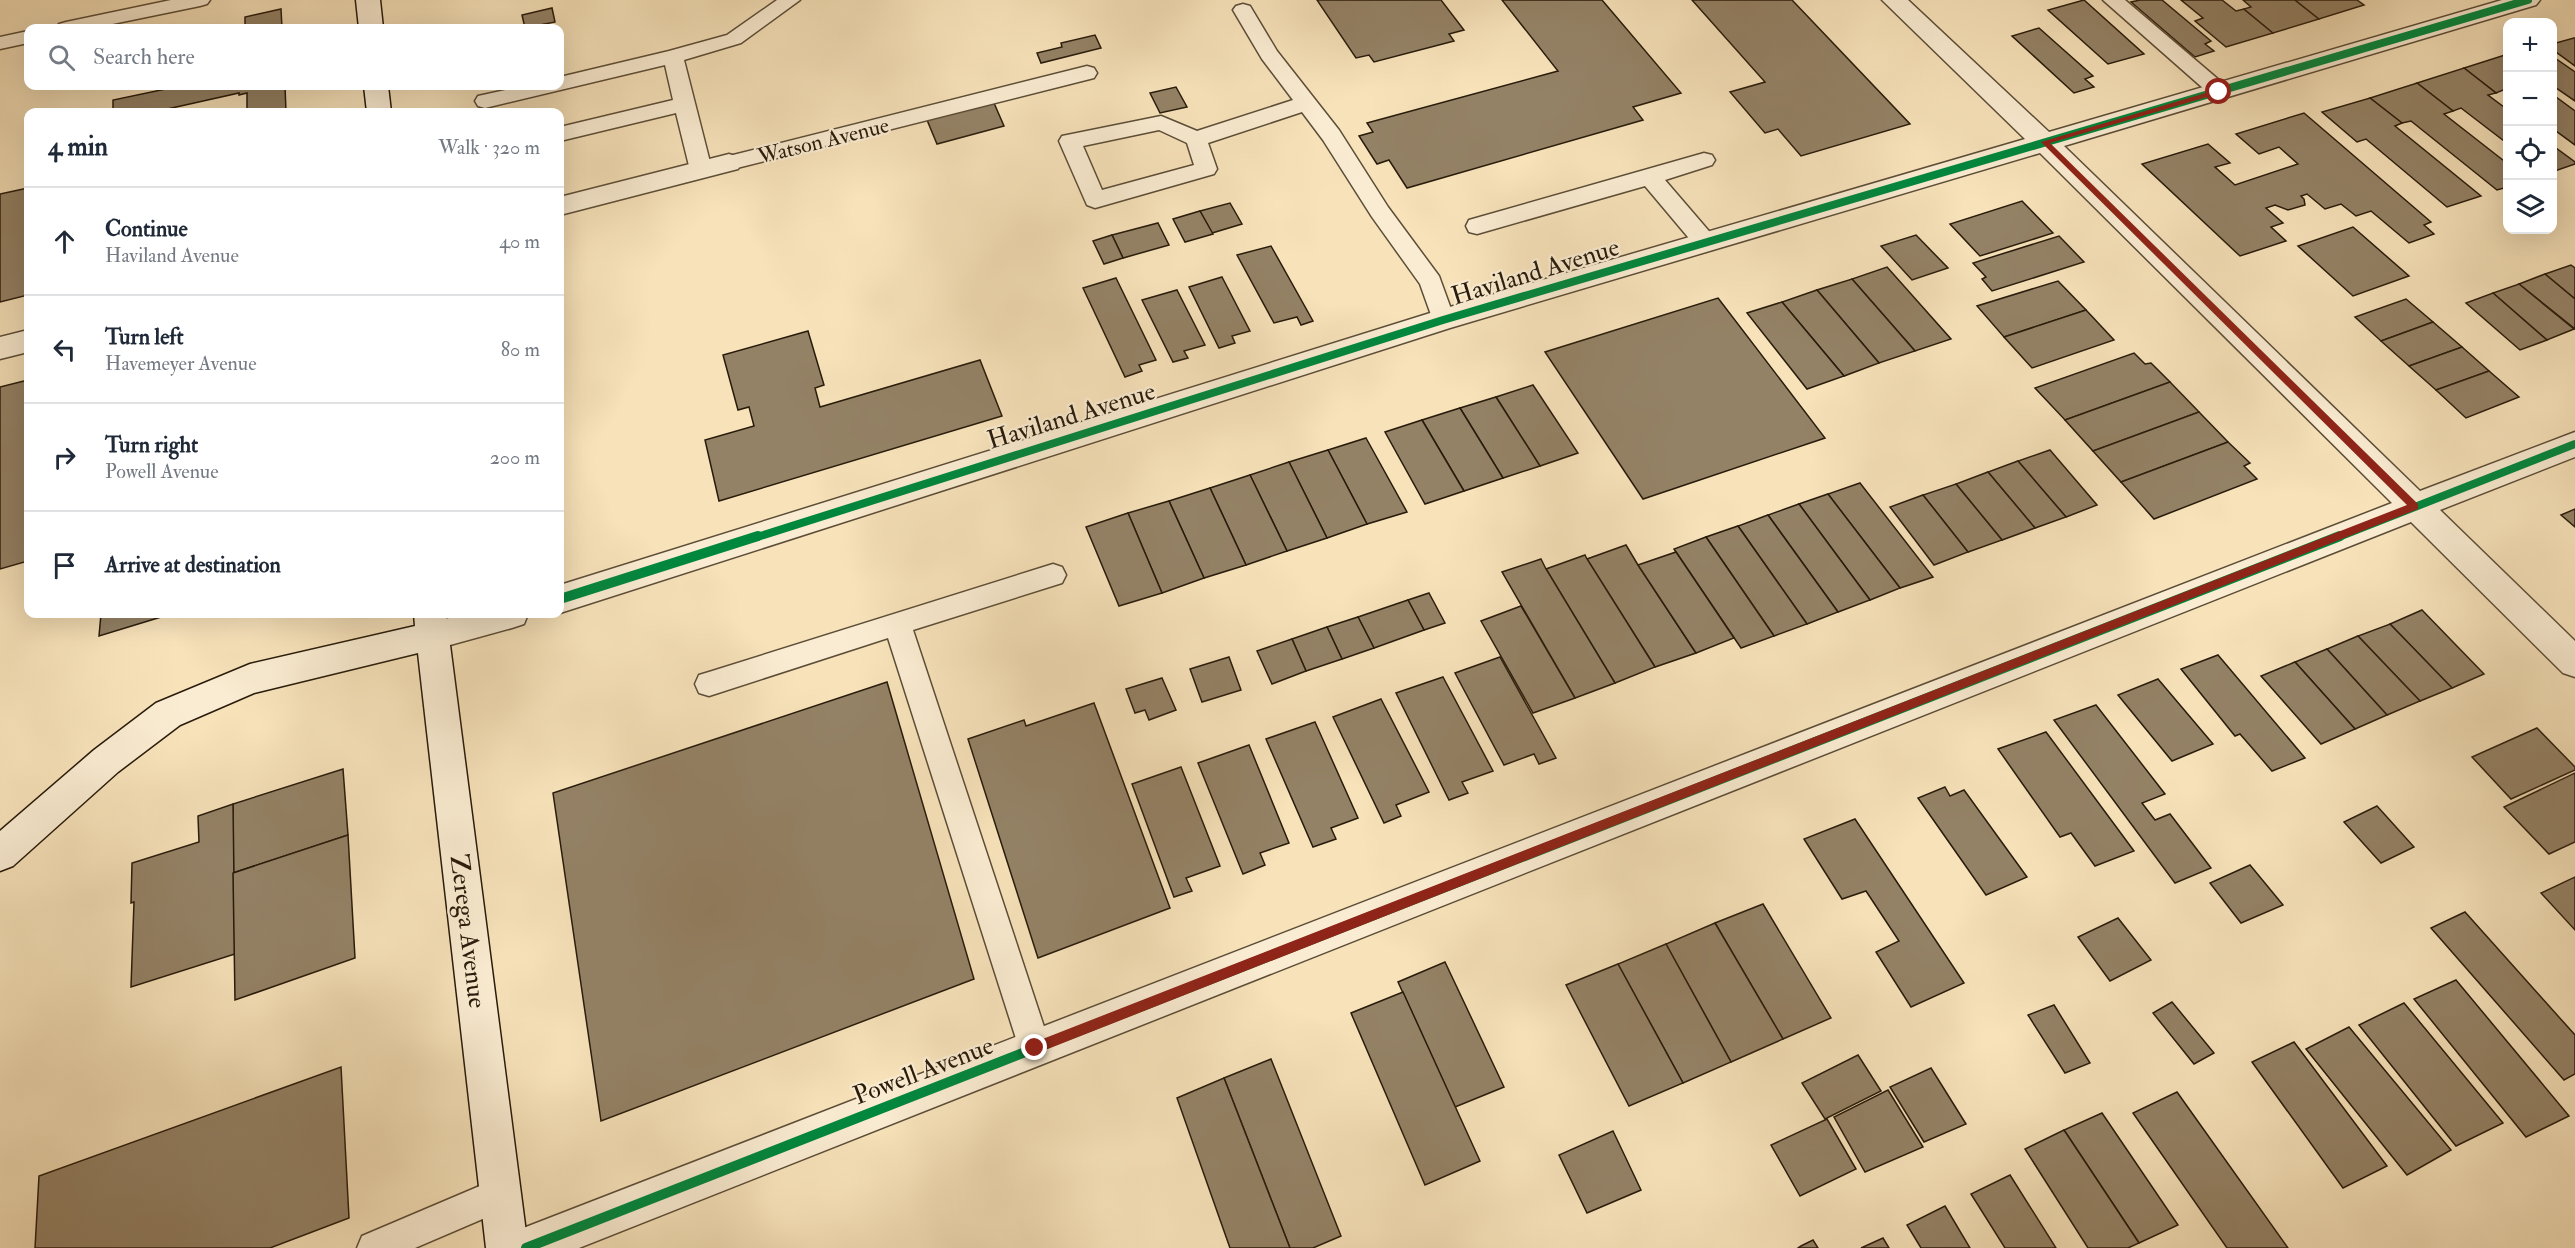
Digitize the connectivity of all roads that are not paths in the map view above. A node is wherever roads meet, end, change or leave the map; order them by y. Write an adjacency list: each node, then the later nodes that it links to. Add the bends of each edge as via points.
1 (200, 0): 8 (lane)
2 (368, 0): 9 (street)
3 (790, 0): 12 (lane, via 734,39)
4 (1894, 0): 24 (street)
5 (2113, 0): 17 (lane)
6 (2528, 0): 17 (street, Haviland Avenue)
7 (1243, 10): 19 (lane, via 1269,54)
8 (85, 24)
9 (371, 24)
10 (24, 38): 11 (lane)
11 (0, 43)
12 (673, 57): 14 (lane); 20 (lane)
13 (1087, 73): 26 (lane, Watson Avenue)
14 (564, 83)
15 (376, 90): 21 (street)
16 (533, 90): 18 (lane)
17 (2219, 92): 24 (street, Haviland Avenue)
18 (485, 101)
19 (1306, 103): 23 (lane); 32 (lane, via 1431,282)
20 (683, 105): 22 (lane); 27 (lane)
21 (379, 108)
22 (564, 133)
23 (1196, 139): 23 (lane, via 1206,170 1095,200 1070,141 1161,123)
24 (2044, 142): 31 (street, Haviland Avenue); 36 (street)
25 (1704, 160): 28 (lane)
26 (729, 163): 27 (street, Watson Avenue)
27 (701, 170): 29 (street, Watson Avenue)
28 (1650, 177): 30 (lane); 31 (lane)
29 (564, 205)
30 (1477, 226)
31 (1706, 243): 32 (street, Haviland Avenue)
32 (1443, 320): 38 (street, Haviland Avenue)
33 (24, 342): 34 (street)
34 (0, 348)
35 (2575, 444): 36 (street, Powell Avenue)
36 (2415, 507): 42 (street); 45 (street, Powell Avenue)
37 (1053, 575): 40 (lane)
38 (564, 597)
39 (483, 618): 41 (street)
40 (897, 624): 43 (lane); 45 (lane)
41 (431, 625): 44 (street, via 250,679 168,714 106,761); 46 (street, Zerega Avenue)
42 (2575, 663)
43 (709, 684)
44 (0, 854)
45 (1035, 1048): 49 (street, Powell Avenue)
46 (501, 1194): 47 (lane); 48 (street, Zerega Avenue)
47 (374, 1248)
48 (507, 1248)
49 (526, 1248)

